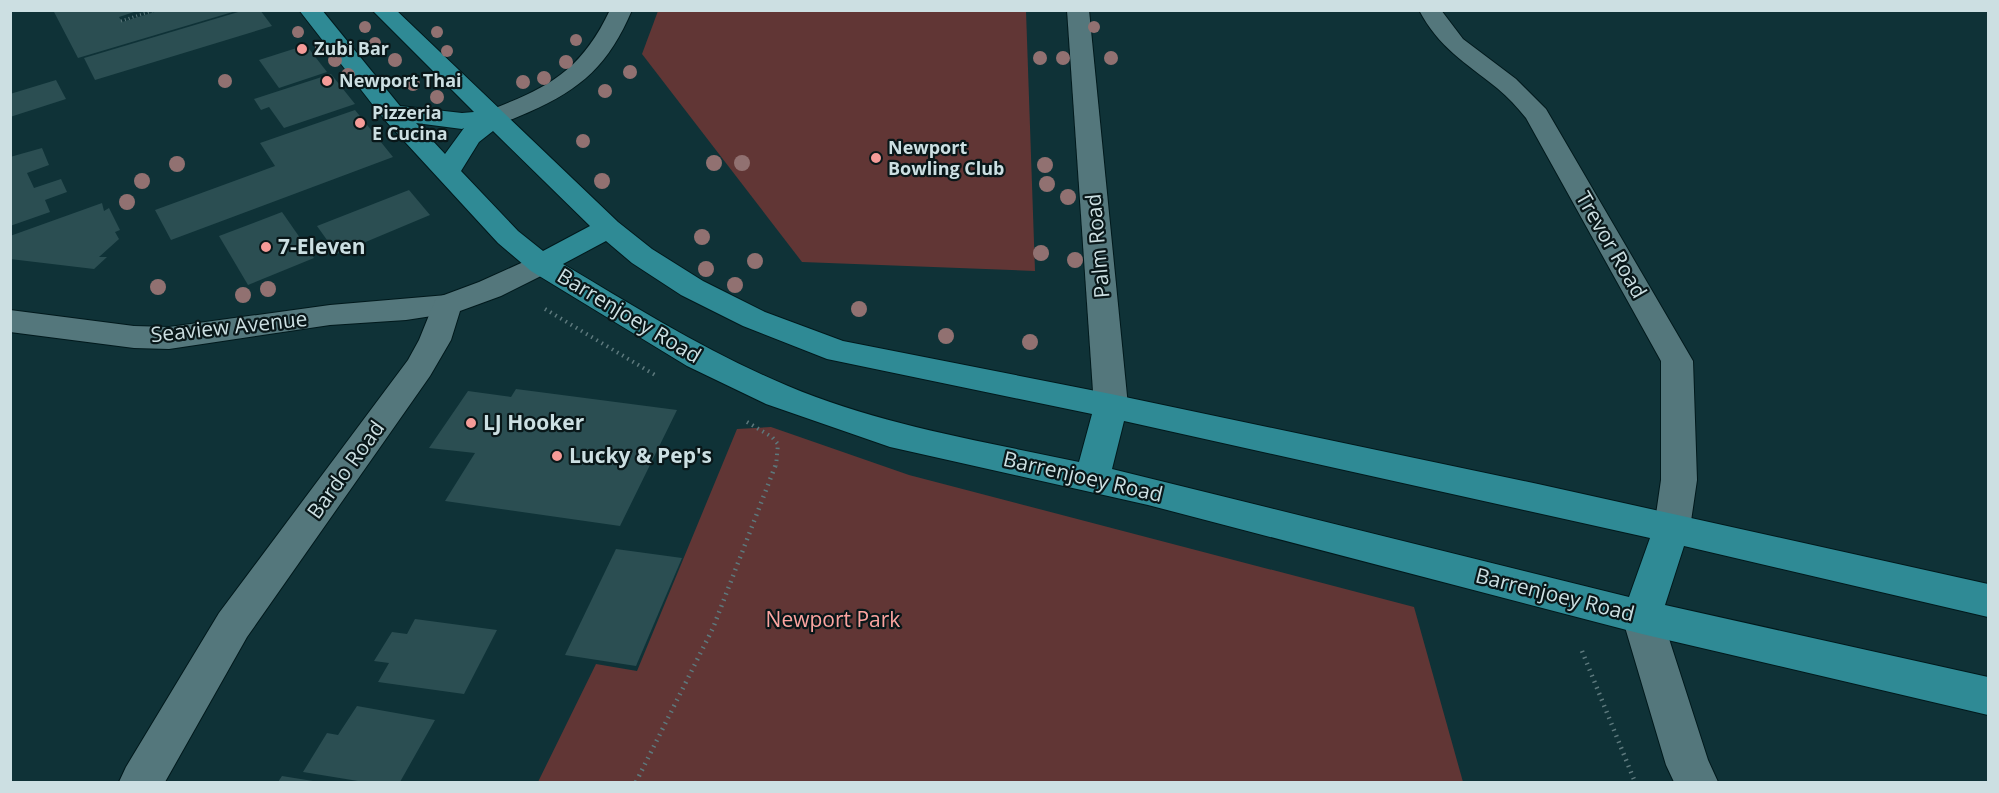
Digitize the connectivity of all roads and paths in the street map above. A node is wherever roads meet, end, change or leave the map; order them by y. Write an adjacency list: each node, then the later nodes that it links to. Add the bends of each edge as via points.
1 (155, 10): 7 (path)
2 (310, 10): 8 (main road, Barrenjoey Road)
3 (383, 10): 9 (main road)
4 (621, 10): 9 (street, via 604,44 580,74 560,89)
5 (1078, 10): 17 (street, Palm Road)
6 (1430, 10): 20 (street, Trevor Road, via 1453,45 1508,84 1537,114 1677,362 1679,480)
7 (121, 21)
8 (392, 113): 9 (main road, via 447,120); 10 (main road, Barrenjoey Road)
9 (494, 117): 10 (main road, via 469,137); 11 (main road)
10 (446, 173): 12 (main road, Barrenjoey Road, via 508,237)
11 (608, 228): 12 (main road); 17 (main road, via 642,256 692,288 754,319 838,351)
12 (541, 264): 13 (street); 19 (main road, Barrenjoey Road, via 698,358 778,395 890,434)
13 (447, 305): 15 (street, Seaview Avenue, via 310,318 169,338); 25 (street, Bardo Road, via 435,340 419,368 233,625)
14 (545, 309): 16 (path)
15 (10, 321)
16 (658, 376)
17 (1112, 406): 19 (main road, Palm Road); 20 (main road)
18 (738, 416): 26 (path, via 778,444 777,463 713,628)
19 (1092, 479): 22 (main road, Barrenjoey Road)
20 (1672, 528): 21 (main road); 22 (main road)
21 (1989, 600)
22 (1642, 617): 24 (main road, Barrenjoey Road); 28 (street)
23 (1582, 651): 27 (path)
24 (1989, 696)
25 (141, 783)
26 (636, 783)
27 (1635, 783)
28 (1696, 783)

